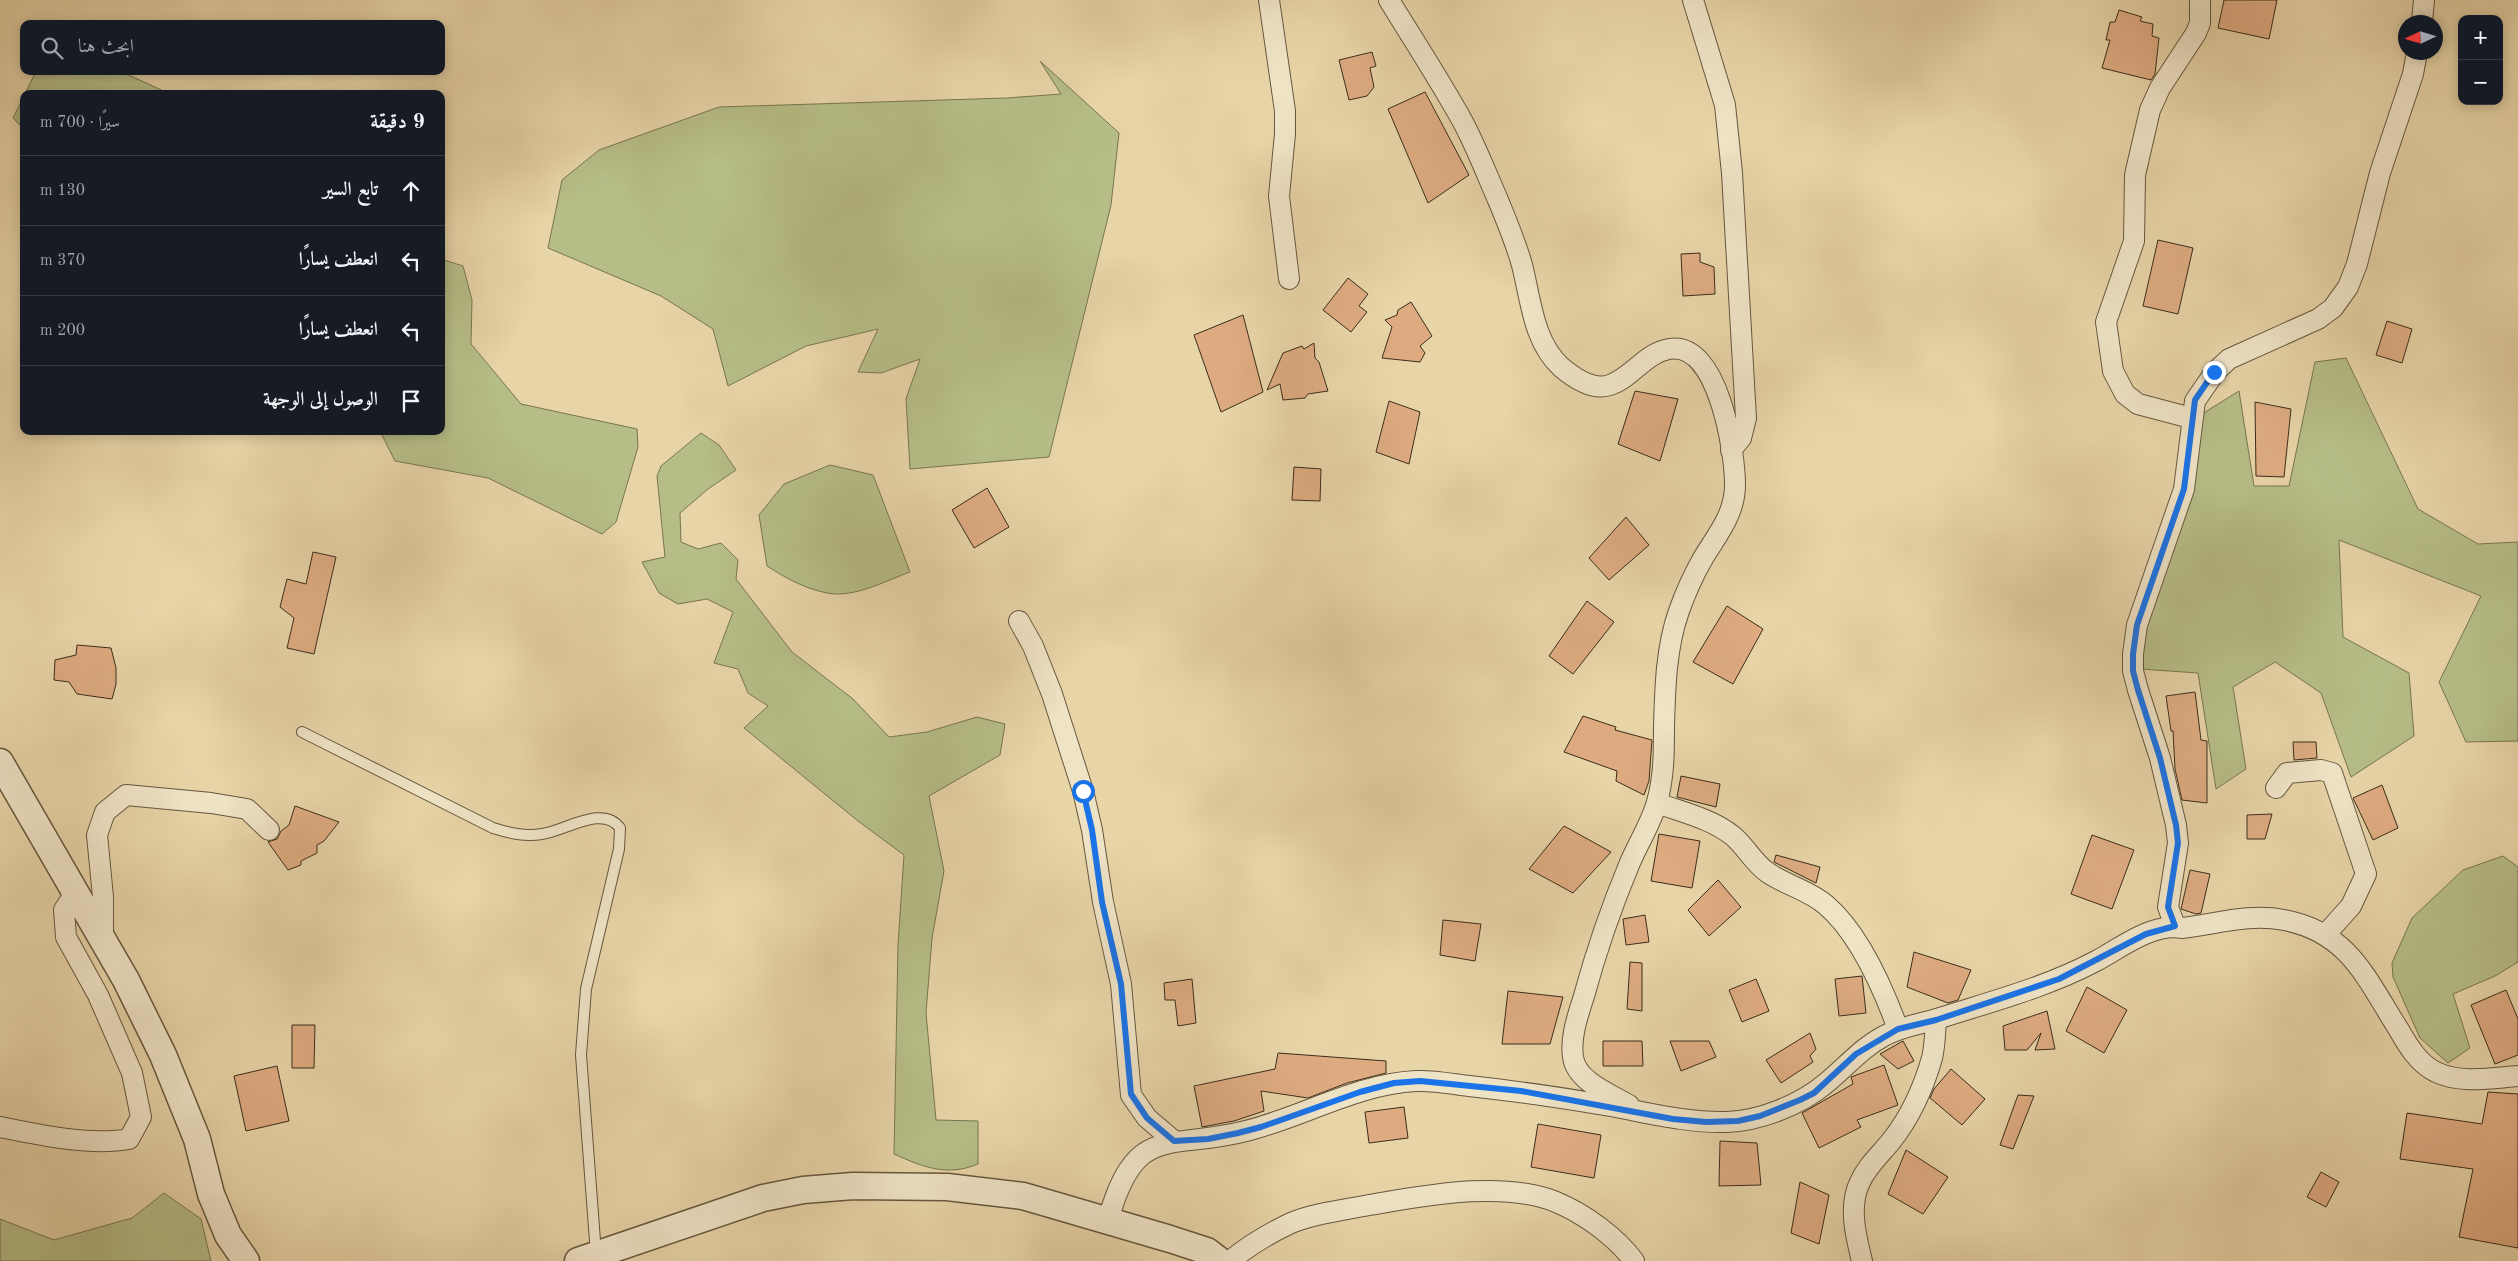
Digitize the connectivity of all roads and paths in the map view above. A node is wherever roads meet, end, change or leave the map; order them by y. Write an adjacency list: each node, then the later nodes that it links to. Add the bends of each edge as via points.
1 (1269, 0): 8 (street, via 1285,111 1279,196)
2 (1389, 0): 10 (street, via 1465,126 1487,175 1513,236 1544,346 1561,367 1585,383 1597,386 1611,384 1657,352 1673,348 1688,351 1697,357 1712,380 1723,409)
3 (1693, 0): 10 (street, via 1724,106 1732,173 1746,418 1741,438)
4 (2200, 0): 9 (street, via 2200,23 2196,33 2160,88 2142,137 2135,175 2134,241 2106,322 2113,371 2125,394 2138,404)
5 (2424, 0): 6 (street)
6 (2423, 15)
7 (2416, 60): 9 (street, via 2348,287 2333,308 2318,319 2228,359 2214,372 2195,400)
8 (1289, 279)
9 (2191, 418): 18 (street, via 2184,489 2137,625 2133,654 2133,671 2160,758 2176,825 2178,843 2168,907)
10 (1731, 450): 15 (street, via 1735,486 1731,506 1725,524 1693,578 1671,639 1664,762)
11 (1019, 621): 26 (street, via 1052,694 1083,791 1102,902 1121,984 1131,1094 1147,1118)
12 (302, 732): 28 (lane, via 493,828 514,834 540,835 608,817 620,828 619,848 586,989 581,1055)
13 (0, 762): 17 (street)
14 (2276, 788): 19 (street, via 2287,773 2321,770 2332,773 2366,874 2351,906)
15 (1657, 804): 22 (street, via 1721,828 1735,837 1767,872 1826,905 1844,923 1880,984); 24 (street, via 1628,866 1594,959 1572,1051 1574,1064 1580,1073)
16 (269, 830): 20 (street, via 247,809 126,795 105,812 97,835 104,897)
17 (75, 893): 20 (street); 25 (street, via 64,910 66,937 98,995 132,1073 141,1117 129,1139 111,1142 33,1134)
18 (2175, 926): 19 (street, via 2283,919 2309,926); 21 (street, via 2146,934 2059,979)
19 (2325, 935): 23 (street, via 2354,959 2421,1062 2452,1078)
20 (103, 941): 29 (street, via 181,1094 211,1194 228,1235)
21 (1936, 1020): 22 (street); 33 (street, via 1932,1056 1922,1085 1893,1139 1859,1183 1854,1221)
22 (1898, 1029): 24 (street, via 1856,1054 1814,1093 1760,1116 1738,1121 1706,1122)
23 (2518, 1076)
24 (1641, 1112): 26 (street, via 1521,1091 1420,1081 1394,1083 1360,1092 1238,1133)
25 (0, 1127)
26 (1174, 1141): 27 (street, via 1155,1146 1136,1158 1127,1171)
27 (1108, 1220): 28 (street, via 1053,1203 994,1191 853,1186 803,1190 763,1198); 30 (street, via 1207,1251)
28 (587, 1258)
29 (246, 1261)
30 (1220, 1261)
31 (1230, 1261): 32 (street, via 1292,1223 1337,1211 1458,1192 1491,1191 1556,1202 1593,1223 1627,1251)
32 (1634, 1261)
33 (1862, 1261)

